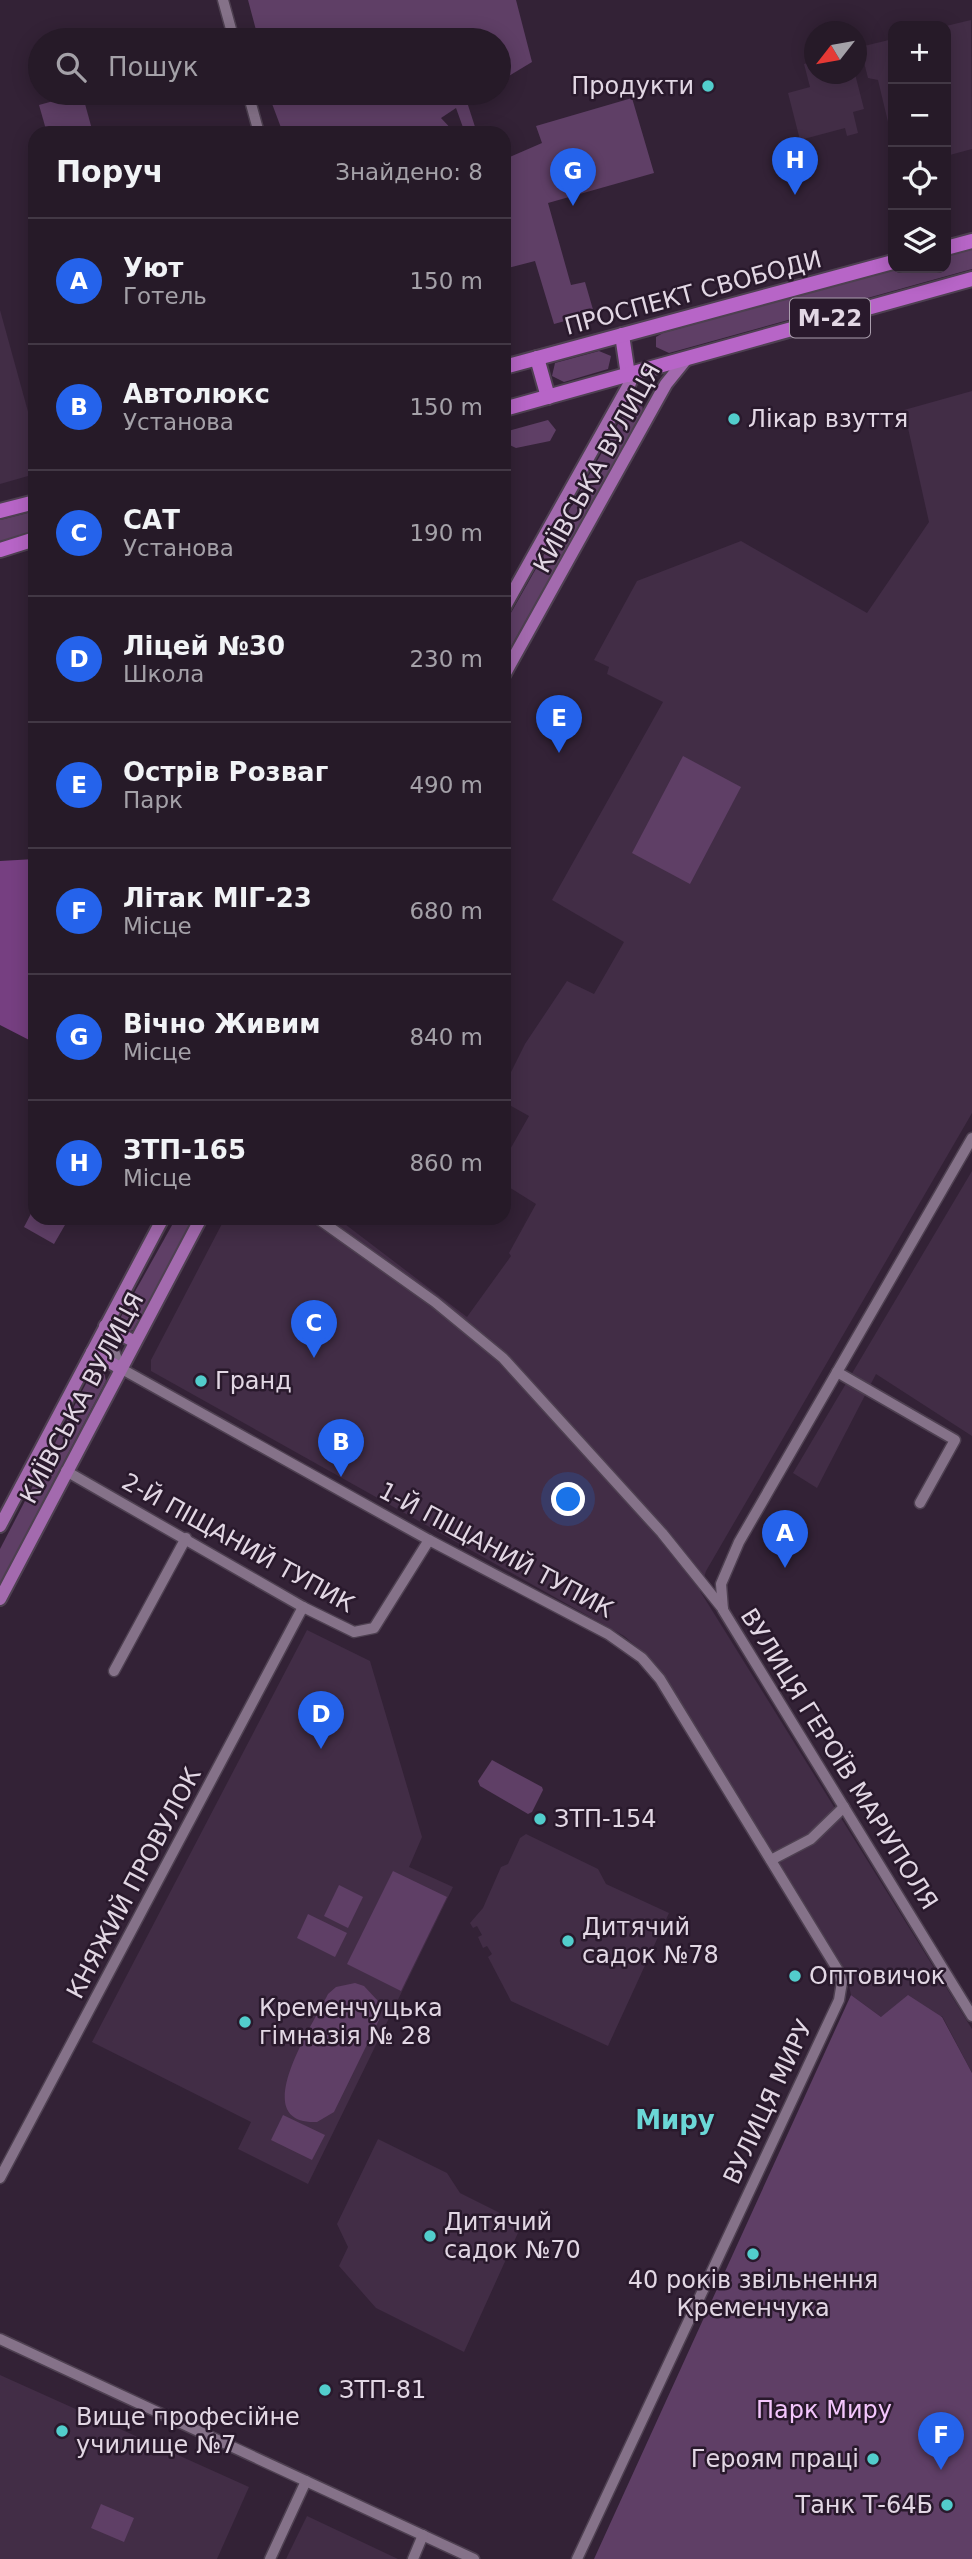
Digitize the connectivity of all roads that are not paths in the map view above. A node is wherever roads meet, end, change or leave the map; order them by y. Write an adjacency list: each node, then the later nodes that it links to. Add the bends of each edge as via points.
1 (223, 0): 2 (street)
2 (231, 28)
3 (251, 105): 4 (street)
4 (257, 126)
5 (972, 241): 6 (highway)
6 (951, 247)
7 (888, 263): 9 (highway, ПРОСПЕКТ СВОБОДИ / М-22)
8 (972, 279): 10 (highway, М-22)
9 (622, 335): 11 (highway, ПРОСПЕКТ СВОБОДИ / М-22); 13 (highway)
10 (688, 357): 13 (highway, М-22); 21 (main road, КИЇВСЬКА ВУЛИЦЯ, via 666,384)
11 (537, 358): 12 (highway, ПРОСПЕКТ СВОБОДИ / М-22); 14 (highway)
12 (511, 366)
13 (628, 374): 14 (highway, М-22); 20 (main road, КИЇВСЬКА ВУЛИЦЯ, via 630,383)
14 (548, 397): 15 (highway, М-22)
15 (511, 407)
16 (28, 504): 17 (highway)
17 (0, 512)
18 (28, 541): 19 (highway)
19 (0, 550)
20 (511, 596)
21 (511, 662)
22 (972, 1138): 30 (street, ВУЛИЦЯ ГЕРОЇВ МАРІУПОЛЯ)
23 (159, 1225): 26 (main road, КИЇВСЬКА ВУЛИЦЯ)
24 (197, 1225): 27 (main road, КИЇВСЬКА ВУЛИЦЯ)
25 (327, 1225): 38 (street, via 503,1358 662,1533)
26 (105, 1326): 27 (main road); 28 (main road, КИЇВСЬКА ВУЛИЦЯ); 29 (street)
27 (135, 1342): 29 (main road, КИЇВСЬКА ВУЛИЦЯ)
28 (92, 1352): 29 (main road); 33 (main road, КИЇВСЬКА ВУЛИЦЯ)
29 (120, 1368): 31 (main road, КИЇВСЬКА ВУЛИЦЯ); 35 (street, 1-Й ПІЩАНИЙ ТУПИК)
30 (837, 1372): 32 (street, via 955,1440); 38 (street, ВУЛИЦЯ ГЕРОЇВ МАРІУПОЛЯ, via 727,1565 721,1584)
31 (66, 1471): 34 (street, 2-Й ПІЩАНИЙ ТУПИК); 36 (main road, КИЇВСЬКА ВУЛИЦЯ)
32 (920, 1503)
33 (0, 1526)
34 (186, 1538): 37 (street, 2-Й ПІЩАНИЙ ТУПИК); 39 (street)
35 (429, 1540): 37 (street, 2-Й ПІЩАНИЙ ТУПИК, via 374,1628 354,1632); 40 (street, 1-Й ПІЩАНИЙ ТУПИК, via 608,1634 642,1658)
36 (0, 1598)
37 (303, 1607): 44 (street, КНЯЖИЙ ПРОВУЛОК)
38 (723, 1610): 41 (street, ВУЛИЦЯ ГЕРОЇВ МАРІУПОЛЯ)
39 (114, 1671)
40 (660, 1679): 42 (street, ВУЛИЦЯ МИРУ)
41 (844, 1807): 42 (street, via 811,1839); 43 (street, ВУЛИЦЯ ГЕРОЇВ МАРІУПОЛЯ)
42 (771, 1860): 51 (street, ВУЛИЦЯ МИРУ, via 839,1972 839,2000)
43 (972, 2016)
44 (0, 2178)
45 (0, 2339): 46 (street)
46 (306, 2481): 47 (street); 48 (street)
47 (423, 2535): 49 (street); 50 (street)
48 (270, 2559)
49 (413, 2559)
50 (474, 2559)
51 (577, 2559)

